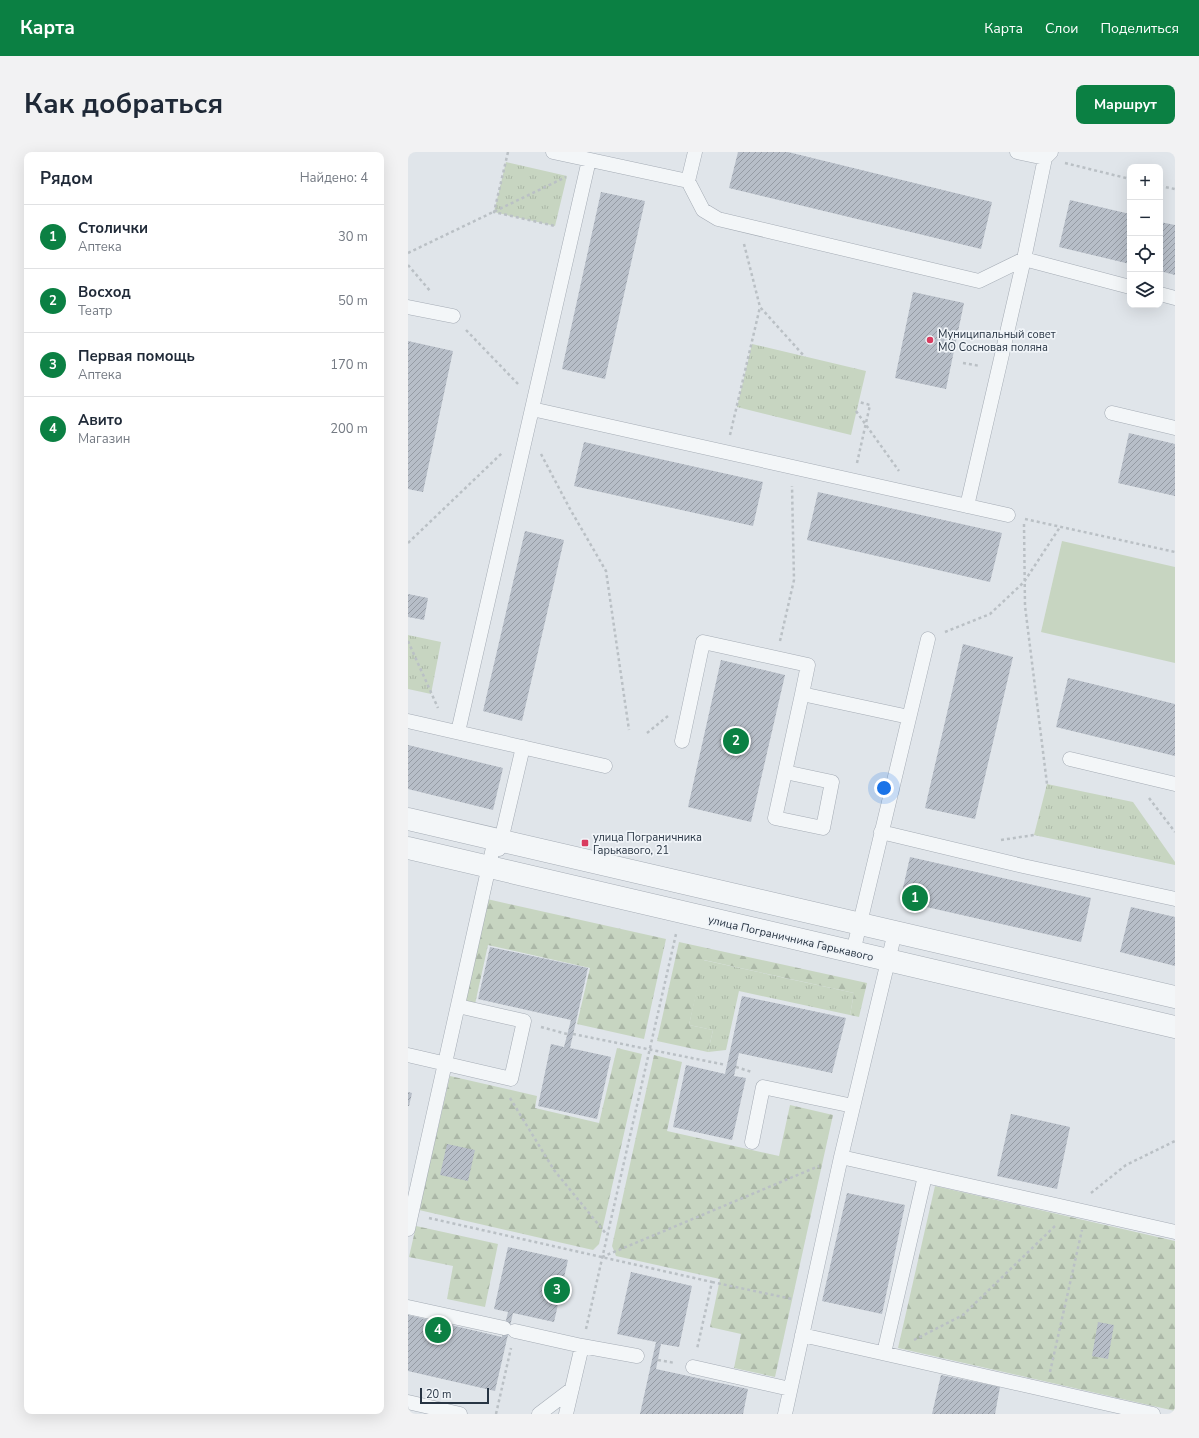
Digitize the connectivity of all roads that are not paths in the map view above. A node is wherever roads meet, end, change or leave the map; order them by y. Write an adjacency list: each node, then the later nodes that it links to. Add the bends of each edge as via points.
1 (553, 152): 5 (lane)
2 (695, 152): 6 (lane)
3 (1017, 152): 4 (lane)
4 (1048, 155): 7 (lane)
5 (589, 160): 6 (lane); 13 (lane)
6 (688, 181): 7 (lane, via 703,210 718,219 979,281)
7 (1024, 259): 8 (lane); 16 (lane)
8 (1127, 286)
9 (1163, 295): 10 (lane)
10 (1175, 298)
11 (408, 307): 12 (lane)
12 (453, 316)
13 (533, 405): 16 (lane, via 726,452); 22 (lane)
14 (1112, 413): 15 (lane)
15 (1175, 428)
16 (967, 506): 17 (lane)
17 (1008, 515)
18 (928, 639): 20 (lane)
19 (802, 694): 20 (lane); 23 (lane, via 808,665 703,642); 27 (lane)
20 (909, 717): 30 (lane)
21 (408, 721): 22 (lane)
22 (453, 731): 24 (lane)
23 (682, 741)
24 (523, 747): 26 (lane); 31 (lane)
25 (1070, 760): 28 (lane)
26 (605, 766)
27 (785, 772): 27 (lane, via 774,818 822,828 832,782)
28 (1175, 784)
29 (408, 818): 31 (street)
30 (881, 832): 34 (lane); 35 (lane)
31 (498, 839): 33 (lane); 35 (street)
32 (408, 848): 33 (street, улица Пограничника Гарькавого)
33 (492, 868): 37 (street, улица Пограничника Гарькавого); 40 (lane)
34 (1175, 899)
35 (859, 924): 36 (street); 37 (lane)
36 (894, 932): 38 (lane); 39 (street)
37 (853, 952): 38 (street, улица Пограничника Гарькавого)
38 (888, 960): 41 (street, улица Пограничника Гарькавого); 44 (lane)
39 (1175, 997)
40 (458, 1006): 43 (lane); 43 (lane, via 524,1021 512,1079)
41 (1175, 1028)
42 (408, 1055): 43 (lane)
43 (445, 1063): 48 (lane)
44 (853, 1106): 45 (lane, via 763,1087); 46 (lane)
45 (752, 1142)
46 (841, 1157): 47 (lane); 51 (lane)
47 (925, 1176): 49 (lane); 53 (lane)
48 (408, 1229)
49 (1175, 1232)
50 (408, 1307): 52 (lane)
51 (802, 1335): 53 (lane); 57 (lane)
52 (582, 1346): 54 (lane); 56 (lane)
53 (884, 1353): 63 (lane)
54 (637, 1356)
55 (694, 1367): 57 (lane)
56 (572, 1389): 60 (lane); 61 (lane)
57 (790, 1389): 62 (lane)
58 (408, 1402): 59 (lane)
59 (460, 1414)
60 (538, 1414)
61 (566, 1414)
62 (785, 1414)
63 (1153, 1414)

